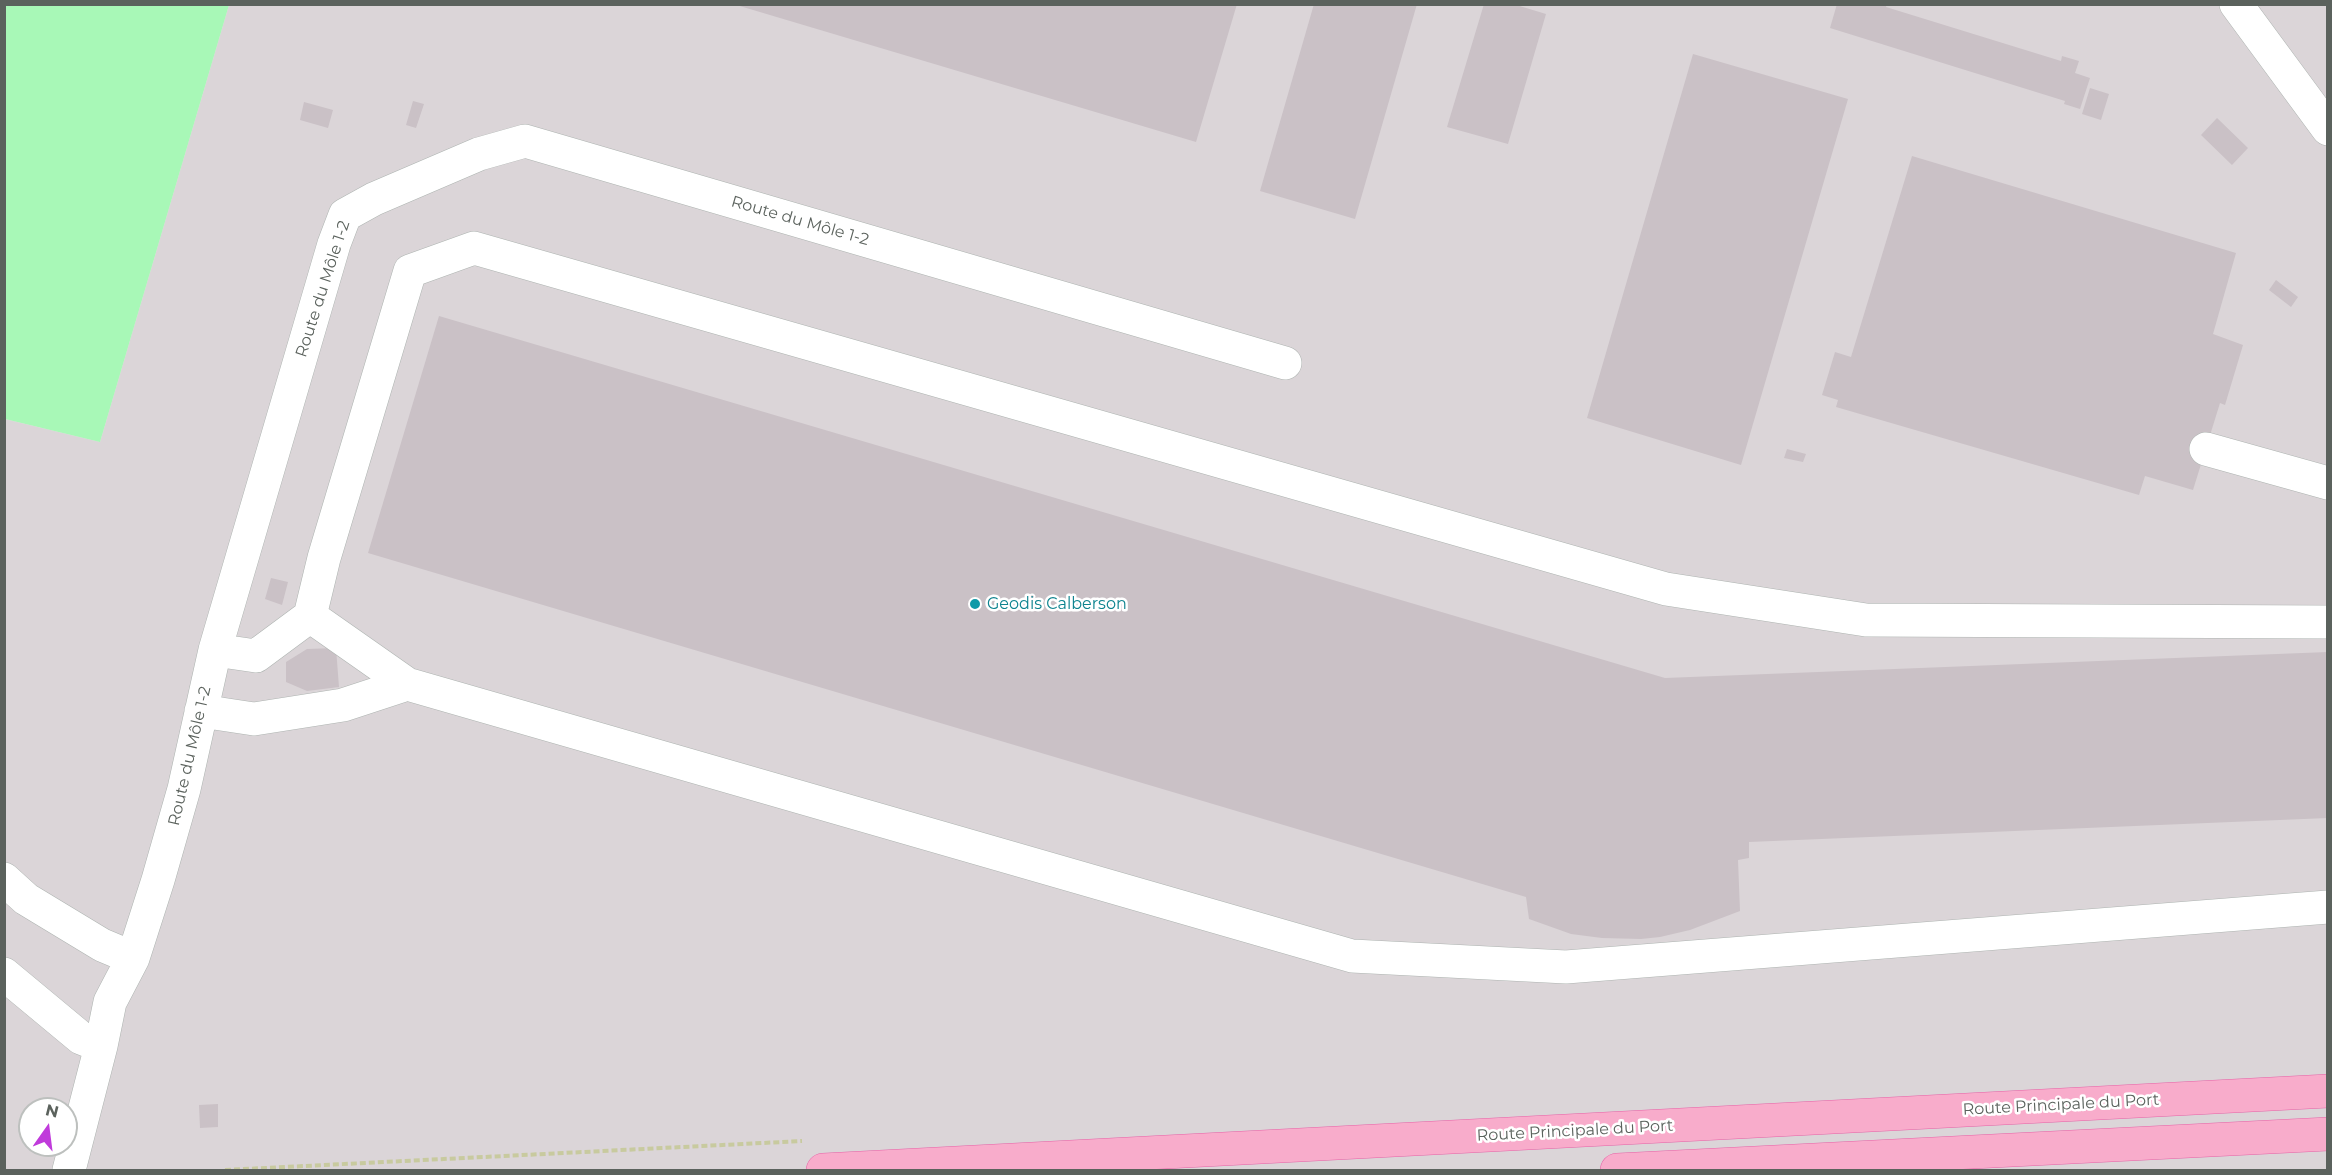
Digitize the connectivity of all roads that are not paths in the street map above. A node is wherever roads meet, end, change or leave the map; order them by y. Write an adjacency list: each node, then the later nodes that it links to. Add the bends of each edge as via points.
1 (2236, 4): 2 (street)
2 (2328, 129)
3 (1285, 363): 8 (street, Route du Môle 1-2, via 525,141 479,154 345,215)
4 (2206, 449): 5 (street)
5 (2328, 483)
6 (310, 616): 7 (street, via 411,271 474,248 1666,590 1866,620); 8 (street, via 256,656); 9 (street)
7 (2328, 622)
8 (215, 650): 10 (street, Route du Môle 1-2)
9 (407, 684): 10 (street, via 343,705 254,719); 12 (street, via 1352,956 1566,967)
10 (201, 711): 13 (street, Route du Môle 1-2, via 184,789)
11 (4, 879): 13 (street, via 26,899 102,945)
12 (2328, 907)
13 (133, 958): 15 (street, Route du Môle 1-2, via 110,1002)
14 (4, 974): 15 (street, via 81,1038)
15 (101, 1046): 18 (street, Route du Môle 1-2)
16 (2328, 1090): 19 (main road, Route Principale du Port)
17 (2328, 1134): 20 (main road)
18 (69, 1170)
19 (823, 1170)
20 (1617, 1170)

